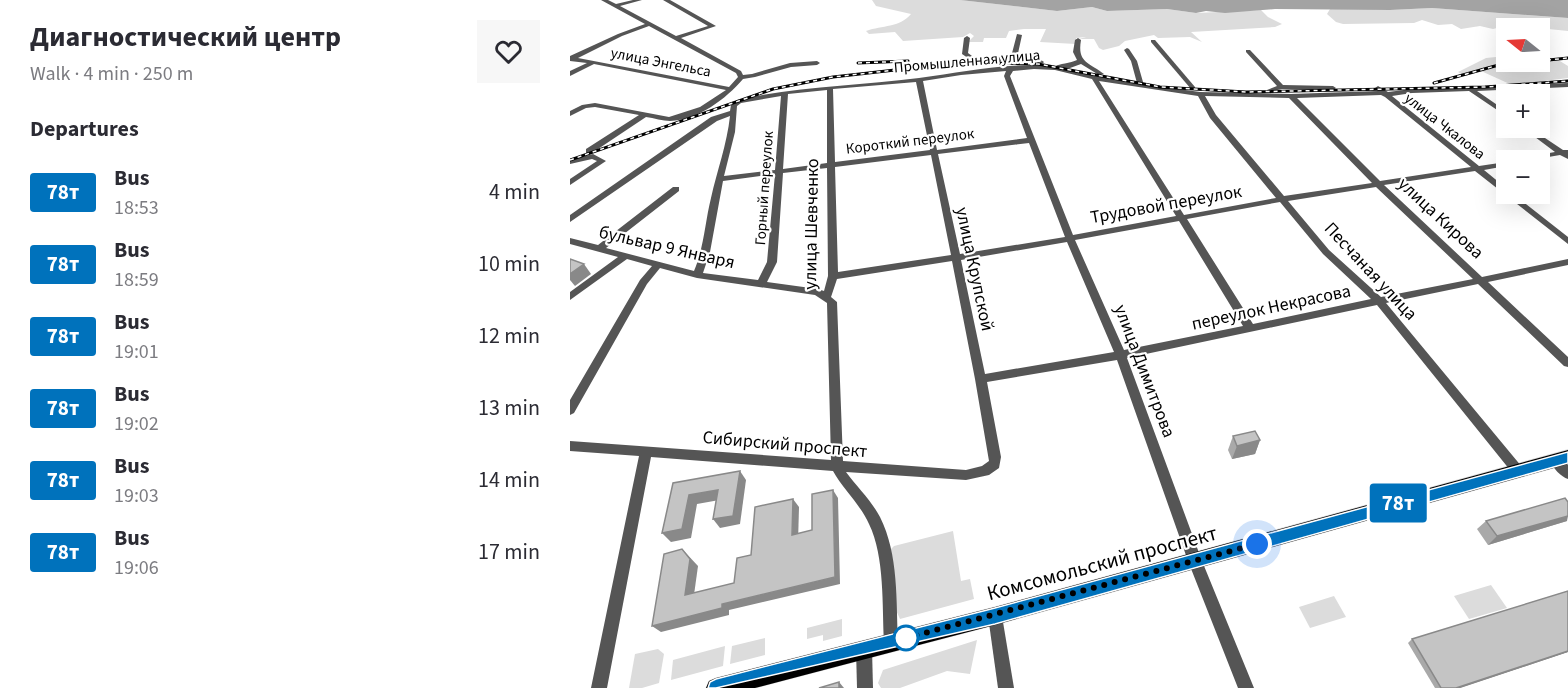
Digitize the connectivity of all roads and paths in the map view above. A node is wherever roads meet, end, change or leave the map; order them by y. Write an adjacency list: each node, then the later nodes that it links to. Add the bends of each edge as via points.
1 (604, 0): 4 (street)
2 (639, 0): 4 (street)
3 (666, 0): 7 (street, via 713,26)
4 (615, 6): 5 (street)
5 (650, 24): 7 (street); 13 (street)
6 (1019, 35): 14 (street)
7 (676, 38): 21 (street, via 710,54)
8 (967, 38): 14 (street, Промышленная улица, via 965,54 971,58)
9 (1078, 40): 15 (street)
10 (1153, 41): 31 (street, Песчаная улица)
11 (1127, 50): 23 (street)
12 (1248, 51): 27 (street)
13 (570, 58): 16 (street, улица Энгельса)
14 (1014, 58): 15 (street, Промышленная улица, via 1062,66)
15 (1081, 61): 23 (street, Промышленная улица, via 1098,73)
16 (592, 63): 19 (street); 29 (street, улица Энгельса)
17 (817, 63): 21 (street)
18 (1010, 70): 20 (street, Промышленная улица, via 1049,67); 22 (street, Промышленная улица); 43 (street, улица Димитрова, via 1007,76)
19 (570, 74)
20 (1094, 76): 31 (street, Промышленная улица, via 1133,85); 61 (street)
21 (741, 77): 29 (street, улица Энгельса)
22 (919, 80): 28 (street, Промышленная улица); 44 (street, улица Крупской)
23 (1140, 82): 31 (street, Промышленная улица)
24 (1568, 85): 26 (street)
25 (1365, 86): 27 (street, Промышленная улица); 34 (street, улица Чкалова, via 1377,88)
26 (1558, 86): 30 (street); 33 (street)
27 (1281, 87): 31 (street, Промышленная улица, via 1262,91)
28 (830, 88): 32 (street, Промышленная улица); 49 (street, улица Шевченко)
29 (731, 89): 41 (street, via 675,118)
30 (1472, 90): 34 (street); 39 (street)
31 (1196, 91): 35 (street); 58 (street, Песчаная улица)
32 (785, 92): 38 (street, Промышленная улица); 52 (street, Горный переулок)
33 (1568, 93)
34 (1383, 94): 35 (street); 51 (street, улица Чкалова)
35 (1291, 96): 55 (street, улица Кирова)
36 (570, 106): 37 (street)
37 (581, 107): 40 (street); 41 (street, via 595,105)
38 (734, 107): 53 (street); 60 (street, Промышленная улица)
39 (1496, 107)
40 (570, 114)
41 (646, 114): 45 (street)
42 (1541, 138): 46 (street)
43 (1032, 140): 44 (street, Короткий переулок); 62 (street, улица Димитрова)
44 (935, 152): 49 (street, Короткий переулок); 67 (street, улица Крупской)
45 (591, 153): 48 (street); 54 (street, via 602,161)
46 (1566, 154): 47 (street)
47 (1550, 156)
48 (570, 162)
49 (832, 164): 52 (street, Короткий переулок); 71 (street, улица Шевченко)
50 (1496, 166): 51 (street, Трудовой переулок)
51 (1478, 169): 55 (street, Трудовой переулок); 56 (street, улица Чкалова)
52 (778, 170): 53 (street, Короткий переулок); 73 (street, Горный переулок, via 772,262)
53 (719, 179): 70 (street, via 703,264)
54 (570, 183)
55 (1378, 184): 58 (street, Трудовой переулок); 72 (street, улица Кирова)
56 (1496, 184)
57 (676, 189): 65 (street)
58 (1282, 200): 61 (street, Трудовой переулок); 76 (street, Песчаная улица, via 1333,259)
59 (1521, 204): 64 (street, улица Чкалова)
60 (570, 219)
61 (1184, 219): 62 (street, Трудовой переулок); 77 (street)
62 (1070, 239): 67 (street, Трудовой переулок); 78 (street, улица Димитрова)
63 (570, 241): 65 (street, бульвар 9 Января)
64 (1568, 241)
65 (599, 249): 66 (street, бульвар 9 Января)
66 (625, 256): 69 (street, бульвар 9 Января); 75 (street)
67 (954, 257): 71 (street, Трудовой переулок); 80 (street, улица Крупской)
68 (1568, 262): 72 (street, переулок Некрасова)
69 (658, 265): 70 (street, бульвар 9 Января); 81 (street, via 643,282)
70 (697, 275): 73 (street, бульвар 9 Января)
71 (832, 276): 74 (street, улица Шевченко)
72 (1481, 280): 76 (street, переулок Некрасова); 79 (street, улица Кирова)
73 (761, 284): 74 (street, бульвар 9 Января, via 804,288)
74 (827, 296): 86 (street, улица Шевченко, via 833,311)
75 (570, 297)
76 (1379, 301): 77 (street, переулок Некрасова); 87 (street, Песчаная улица)
77 (1250, 328): 78 (street, переулок Некрасова)
78 (1121, 355): 80 (street, переулок Некрасова); 89 (street, улица Димитрова)
79 (1568, 363)
80 (981, 379): 85 (street, улица Крупской)
81 (570, 410)
82 (570, 446): 83 (street, Сибирский проспект)
83 (646, 453): 86 (street, Сибирский проспект); 93 (street)
84 (1562, 459): 87 (main road, Комсомольский проспект); 88 (street)
85 (994, 464): 86 (street, Сибирский проспект, via 985,471 966,475)
86 (837, 467): 91 (street, via 868,508 880,533)
87 (1518, 471): 89 (main road, Комсомольский проспект)
88 (1568, 474)
89 (1194, 561): 90 (main road, Комсомольский проспект); 97 (street, улица Димитрова)
90 (995, 616): 91 (main road, Комсомольский проспект); 96 (street)
91 (891, 642): 92 (main road, Комсомольский проспект)
92 (864, 649): 94 (main road, Комсомольский проспект); 95 (street)
93 (599, 688)
94 (716, 688)
95 (865, 688)
96 (1006, 688)
97 (1246, 688)

